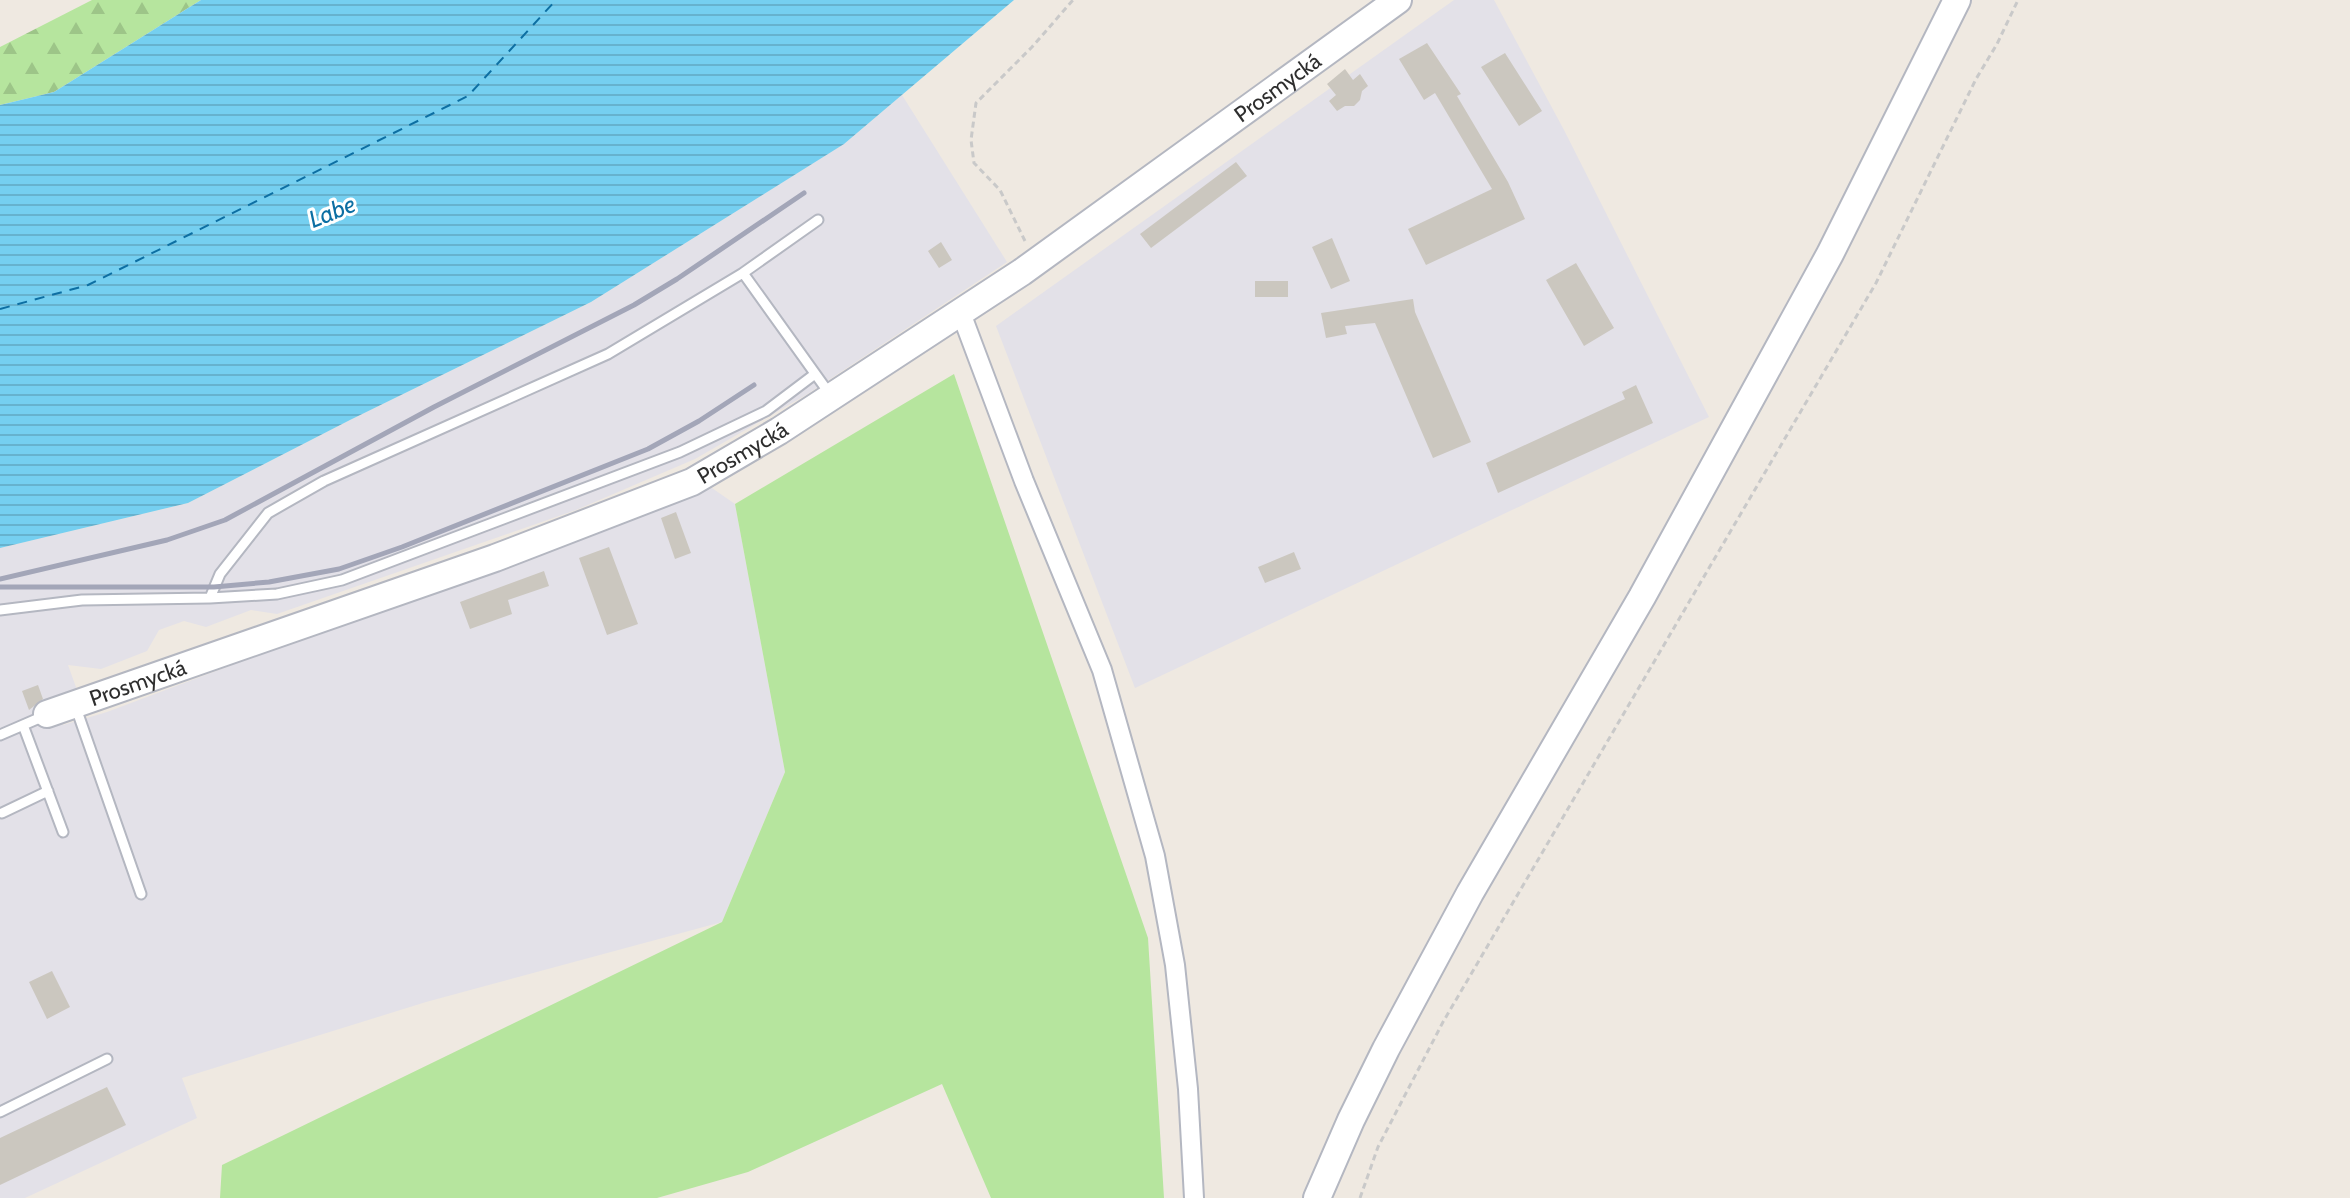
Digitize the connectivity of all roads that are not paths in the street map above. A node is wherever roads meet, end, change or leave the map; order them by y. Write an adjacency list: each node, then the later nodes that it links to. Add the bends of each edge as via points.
1 (1398, 0): 5 (street, Prosmycká)
2 (1957, 0): 20 (street, via 1830,254 1386,1049)
3 (818, 220): 4 (lane)
4 (743, 273): 6 (lane); 8 (lane, via 608,354 324,481 268,513 220,574)
5 (961, 313): 7 (street, Prosmycká); 19 (street, via 1102,670 1155,856 1175,965)
6 (815, 374): 7 (lane); 8 (lane, via 766,411 680,452 409,557 342,580 277,594)
7 (831, 396): 10 (street, Prosmycká, via 692,482 495,558)
8 (210, 598): 9 (lane, via 82,600)
9 (0, 610)
10 (75, 705): 11 (street, Prosmycká); 16 (lane)
11 (35, 720): 12 (lane, Prosmycká); 13 (lane)
12 (0, 735)
13 (48, 791): 14 (lane); 15 (lane)
14 (2, 813)
15 (63, 832)
16 (141, 894)
17 (107, 1059): 18 (lane)
18 (0, 1112)
19 (1194, 1198)
20 (1317, 1198)

